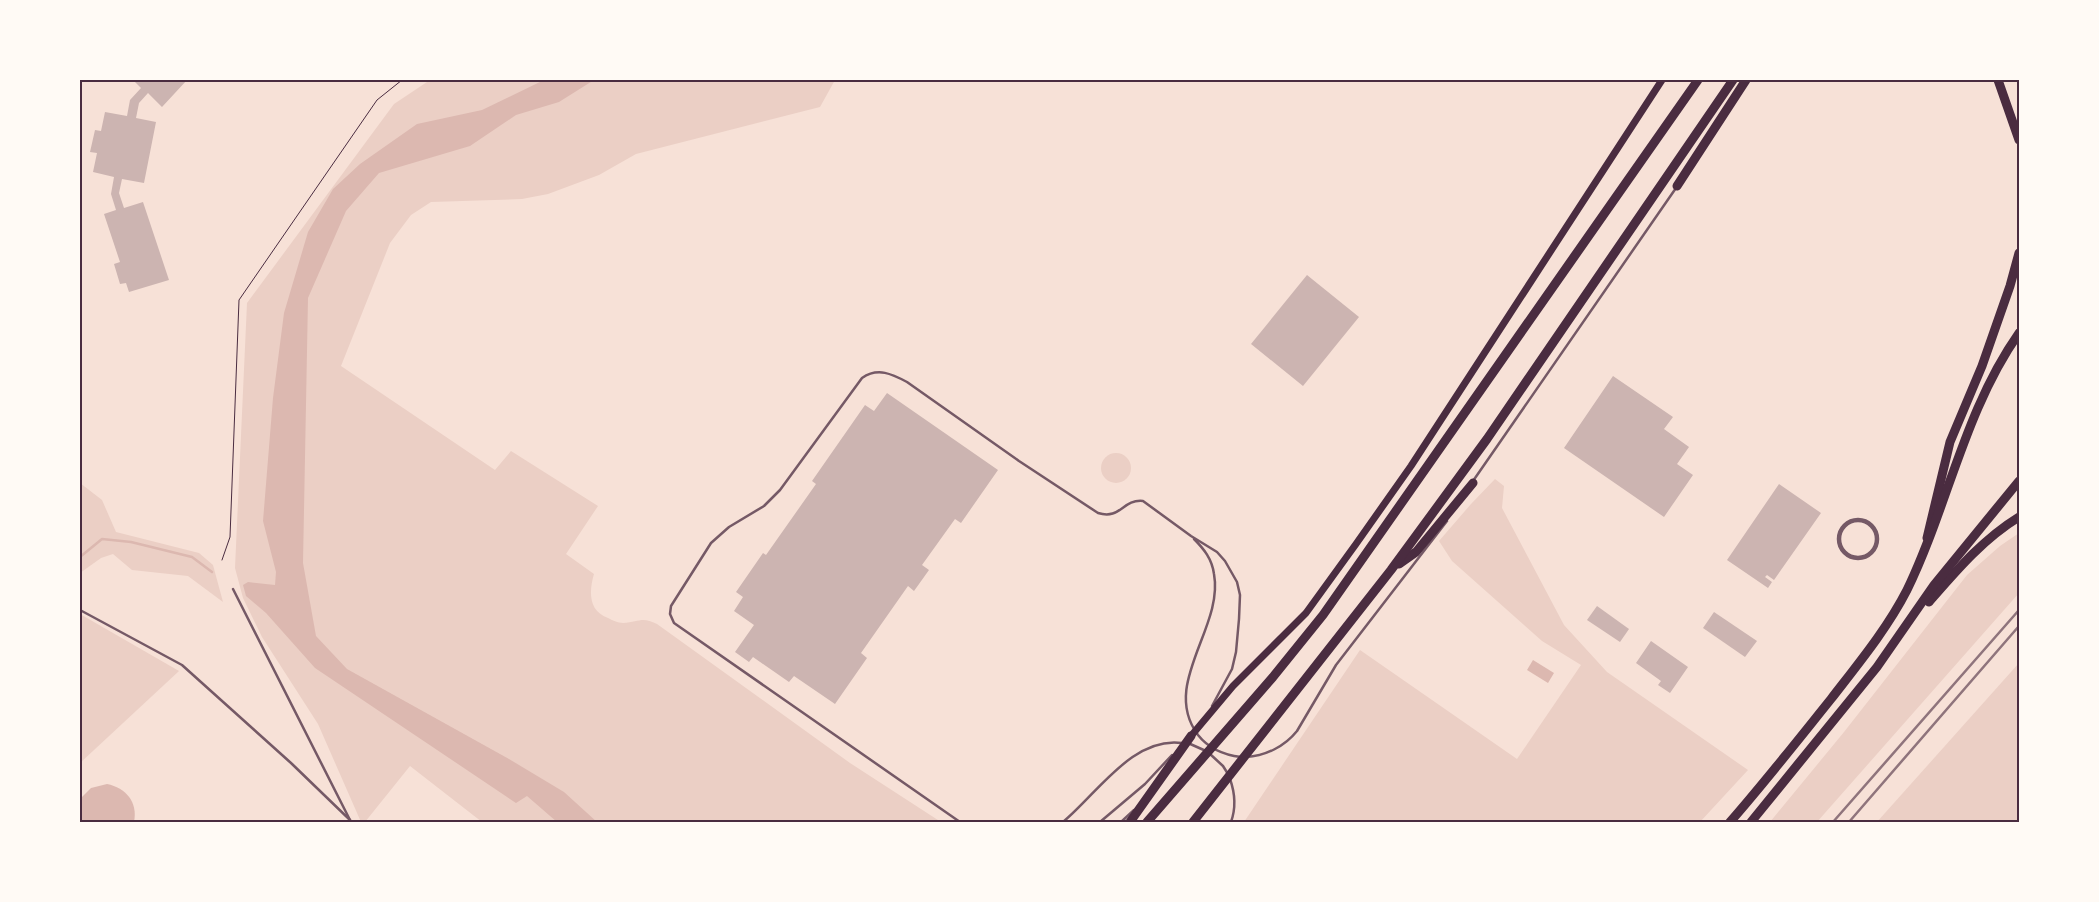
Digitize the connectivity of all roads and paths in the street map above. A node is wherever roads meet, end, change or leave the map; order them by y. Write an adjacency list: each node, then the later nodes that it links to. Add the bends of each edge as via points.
1 (402, 80): 17 (path, via 377,100 239,300 230,537)
2 (1662, 80): 22 (main road, via 1411,466 1356,544 1306,613 1233,686)
3 (1698, 80): 30 (highway, via 1323,614 1273,678)
4 (1733, 80): 18 (highway, via 1487,439)
5 (1746, 80): 8 (highway)
6 (1998, 80): 7 (highway)
7 (2019, 140)
8 (1677, 186): 12 (lane)
9 (2019, 253): 15 (highway, via 1988,348 1950,442)
10 (2019, 333): 15 (highway, via 1976,410)
11 (2019, 482): 21 (highway, via 1934,585)
12 (1473, 483): 14 (lane, via 1427,549 1336,665 1297,731 1286,742 1259,756 1223,754 1208,744 1191,723 1186,695 1190,673 1210,619 1215,593 1214,574 1207,552); 18 (highway, via 1416,552)
13 (2019, 517): 21 (highway, via 1963,563)
14 (1191, 536): 22 (lane, via 1217,552 1225,561 1237,582 1240,595 1232,669); 25 (lane, via 1143,501 1130,502 1115,514 1098,513 907,382 880,371 862,378 780,490 764,506 710,543 671,606 674,622)
15 (1925, 545): 33 (highway, via 1906,591 1870,650)
16 (1851, 557): 16 (street, via 1870,554 1876,543 1875,532 1862,520 1849,522 1840,532 1841,549)
17 (222, 560)
18 (1391, 570): 31 (highway)
19 (233, 589): 24 (lane)
20 (80, 610): 24 (lane, via 182,665)
21 (1903, 632): 34 (highway)
22 (1191, 736): 23 (highway); 27 (lane, via 1145,784)
23 (1146, 799): 28 (lane); 29 (highway)
24 (351, 821)
25 (960, 822)
26 (1063, 822): 32 (lane, via 1128,760 1146,748 1176,742 1207,751 1222,766 1233,790)
27 (1100, 822)
28 (1121, 822)
29 (1130, 822)
30 (1147, 822)
31 (1193, 822)
32 (1231, 822)
33 (1730, 822)
34 (1751, 822)

